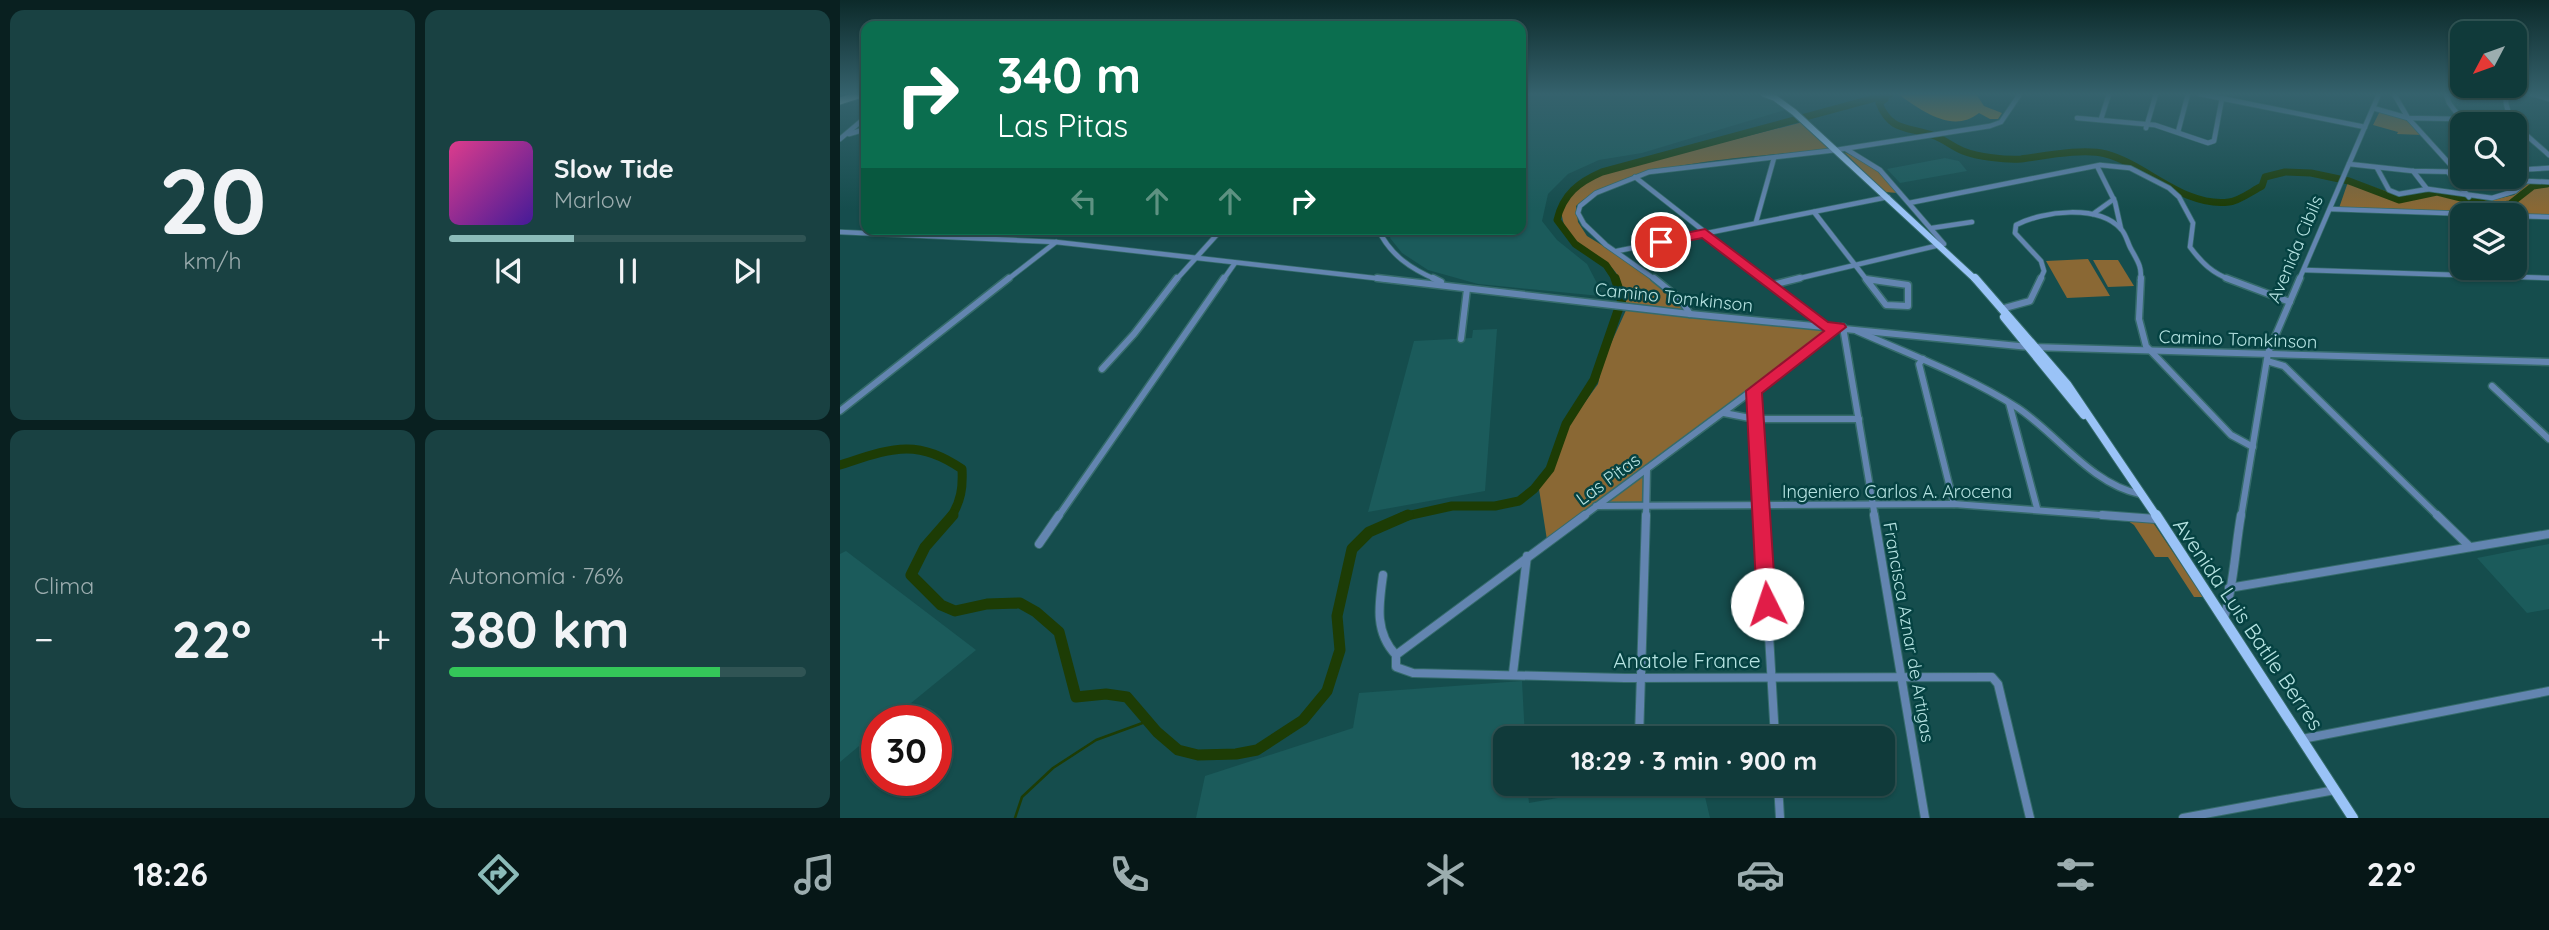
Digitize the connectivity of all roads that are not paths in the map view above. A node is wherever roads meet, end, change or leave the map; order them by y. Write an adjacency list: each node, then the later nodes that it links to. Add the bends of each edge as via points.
1 (1816, 132): 9 (main road, Avenida Luis Batlle Berres)
2 (1948, 132): 8 (street)
3 (2178, 132): 4 (street, via 2202,144 2214,141)
4 (2216, 132)
5 (2363, 132): 13 (street, Avenida Cibils)
6 (2421, 132): 12 (street)
7 (2527, 132): 10 (street)
8 (1844, 149): 9 (street); 26 (street, Avenida Luis Batlle Berres, via 1877,166)
9 (1836, 150): 11 (street); 23 (main road, Avenida Luis Batlle Berres)
10 (2549, 155)
11 (1774, 158): 20 (street); 33 (street)
12 (2450, 162)
13 (2349, 164): 15 (street); 27 (street, Avenida Cibils)
14 (2097, 166): 25 (street); 26 (street); 55 (street, via 2112,164 2133,170 2176,194 2193,223 2190,247 2209,270)
15 (2377, 168): 18 (street); 22 (street, via 2390,191)
16 (2549, 168): 17 (street)
17 (2527, 169)
18 (2413, 171): 19 (street); 22 (street)
19 (2448, 172): 24 (street)
20 (1634, 177): 39 (street); 45 (street, via 1596,193 1578,209 1589,232)
21 (2549, 181): 24 (street, via 2526,181 2500,198)
22 (2427, 189): 24 (street)
23 (1888, 197): 28 (street); 44 (main road, Avenida Luis Batlle Berres)
24 (2470, 197)
25 (2114, 199): 30 (street); 36 (street)
26 (1909, 203): 35 (street, Avenida Luis Batlle Berres)
27 (2330, 209): 29 (street); 49 (street, Avenida Cibils)
28 (1814, 212): 33 (street); 48 (street)
29 (2450, 213)
30 (2093, 214): 36 (street); 56 (street, via 2065,212 2016,225 2015,233 2041,261 2044,271 2032,299)
31 (2527, 216): 32 (street)
32 (2549, 217)
33 (1756, 222): 39 (street)
34 (1972, 222): 35 (street)
35 (1931, 228): 44 (street, Avenida Luis Batlle Berres, via 1944,242)
36 (2121, 229): 62 (street, via 2142,271 2139,319)
37 (840, 232): 38 (street, Camino Tomkinson)
38 (861, 233)
39 (1705, 233): 45 (street); 52 (street)
40 (905, 235): 43 (street, Camino Tomkinson)
41 (1217, 235): 46 (street)
42 (1381, 235): 53 (street, via 1401,261)
43 (1056, 242): 46 (street, Camino Tomkinson); 70 (street)
44 (1941, 247): 48 (street); 56 (main road, Avenida Luis Batlle Berres)
45 (1617, 251): 57 (street, via 1657,279)
46 (1197, 259): 47 (street, Camino Tomkinson); 66 (street)
47 (1235, 263): 53 (street, Camino Tomkinson); 87 (street)
48 (1856, 266): 51 (street); 52 (street)
49 (2304, 270): 50 (street); 55 (street, Avenida Cibils)
50 (2549, 278)
51 (1866, 279): 51 (street, via 1908,285 1909,304 1886,306)
52 (1772, 285): 58 (street)
53 (1454, 287): 54 (street, Camino Tomkinson)
54 (1467, 289): 57 (street, Camino Tomkinson); 60 (street)
55 (2290, 302): 63 (street, Avenida Cibils)
56 (2001, 309): 61 (main road, Avenida Luis Batlle Berres); 61 (main road, Avenida Luis Batlle Berres)
57 (1690, 314): 58 (street, Camino Tomkinson)
58 (1824, 326): 59 (street, Camino Tomkinson)
59 (1844, 328): 61 (street, Camino Tomkinson); 64 (street); 68 (street, Las Pitas); 73 (street, Francisca Aznar de Artigas)
60 (1461, 339)
61 (2033, 347): 62 (street, Camino Tomkinson); 76 (main road, Avenida Luis Batlle Berres); 76 (main road, Avenida Luis Batlle Berres, via 2058,372)
62 (2150, 350): 63 (street, Camino Tomkinson); 75 (street, via 2231,435)
63 (2268, 357): 65 (street, Camino Tomkinson); 75 (street, Avenida Cibils); 88 (street, via 2284,366)
64 (1923, 359): 69 (street); 79 (street, via 1919,364)
65 (2549, 362)
66 (1102, 369)
67 (2492, 386): 74 (street)
68 (1754, 391): 71 (street, Las Pitas); 72 (street)
69 (2009, 402): 78 (street, via 2113,486); 84 (street)
70 (840, 411)
71 (1724, 413): 72 (street); 77 (street, Las Pitas)
72 (1755, 419): 73 (street); 83 (street)
73 (1858, 419): 81 (street, Francisca Aznar de Artigas)
74 (2549, 439)
75 (2253, 447): 91 (street, Avenida Cibils)
76 (2112, 451): 78 (main road, Avenida Luis Batlle Berres)
77 (1647, 470): 80 (street); 82 (street, Las Pitas)
78 (2140, 494): 85 (main road, Avenida Luis Batlle Berres)
79 (1954, 504): 81 (street, Ingeniero Carlos A. Arocena); 84 (street, Ingeniero Carlos A. Arocena)
80 (1648, 505): 82 (street, Ingeniero Carlos A. Arocena); 83 (street, Ingeniero Carlos A. Arocena); 96 (street)
81 (1871, 505): 83 (street, Ingeniero Carlos A. Arocena); 97 (street, Francisca Aznar de Artigas)
82 (1596, 506): 89 (street, Las Pitas)
83 (1760, 506): 98 (street)
84 (2037, 508): 85 (street, Ingeniero Carlos A. Arocena)
85 (2156, 519): 92 (main road, Avenida Luis Batlle Berres)
86 (2549, 534): 88 (street)
87 (1039, 544)
88 (2470, 547): 91 (street)
89 (1527, 556): 94 (street, Las Pitas); 95 (street)
90 (1383, 575): 94 (street, via 1379,623 1383,640)
91 (2229, 587): 92 (street, via 2225,599); 93 (street, Avenida Cibils)
92 (2212, 604): 93 (main road, Avenida Luis Batlle Berres)
93 (2224, 621): 102 (main road, Avenida Luis Batlle Berres)
94 (1396, 655): 95 (street, Anatole France, via 1394,664 1408,672)
95 (1513, 673): 96 (street, Anatole France)
96 (1640, 677): 98 (street, Anatole France); 100 (street)
97 (1900, 677): 98 (street, Anatole France); 106 (street, Francisca Aznar de Artigas); 107 (street, Anatole France, via 1992,677 1998,684)
98 (1772, 678): 101 (street)
99 (2549, 691): 102 (street)
100 (1639, 726)
101 (1774, 726)
102 (2302, 739): 103 (main road, Avenida Luis Batlle Berres)
103 (2335, 790): 108 (street); 109 (main road, Avenida Luis Batlle Berres)
104 (1779, 796): 105 (street)
105 (1780, 818)
106 (1925, 818)
107 (2031, 818)
108 (2183, 818)
109 (2353, 818)

